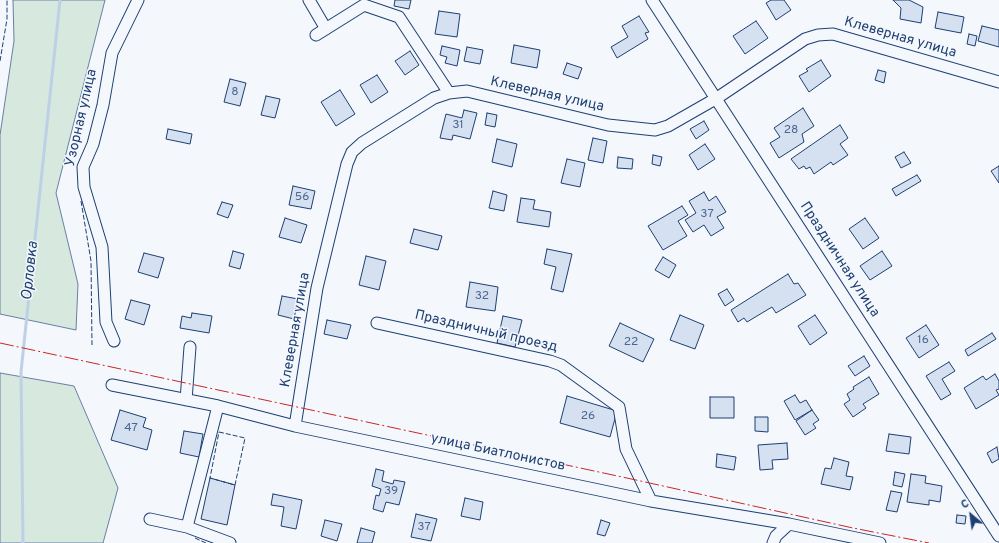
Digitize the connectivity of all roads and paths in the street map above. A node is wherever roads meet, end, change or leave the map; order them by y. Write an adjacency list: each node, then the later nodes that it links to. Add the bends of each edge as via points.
1 (138, 0): 8 (street, Узорная улица, via 112,53 95,138 83,167 84,186 102,247 106,322)
2 (309, 0): 5 (street, via 321,32 364,5 398,16)
3 (652, 0): 6 (street, Праздничная улица)
4 (999, 82): 6 (street, Клеверная улица, via 833,34 805,39)
5 (449, 93): 6 (street, Клеверная улица, via 467,91 608,125 655,130 668,126); 13 (street, Клеверная улица, via 434,98 352,152 317,288)
6 (717, 98): 18 (street, Праздничная улица)
7 (377, 323): 14 (street, Праздничный проезд, via 561,365 619,407 626,449)
8 (114, 341)
9 (190, 347): 11 (street)
10 (112, 385): 11 (street, улица Биатлонистов)
11 (186, 400): 12 (street, улица Биатлонистов)
12 (218, 406): 13 (street, улица Биатлонистов); 17 (street)
13 (295, 426): 14 (street, улица Биатлонистов)
14 (651, 501): 16 (street, улица Биатлонистов)
15 (150, 519): 17 (street)
16 (789, 524): 20 (street, via 776,536); 21 (street, улица Биатлонистов)
17 (187, 527): 19 (street)
18 (999, 536)
19 (230, 543)
20 (774, 543)
21 (880, 543)

